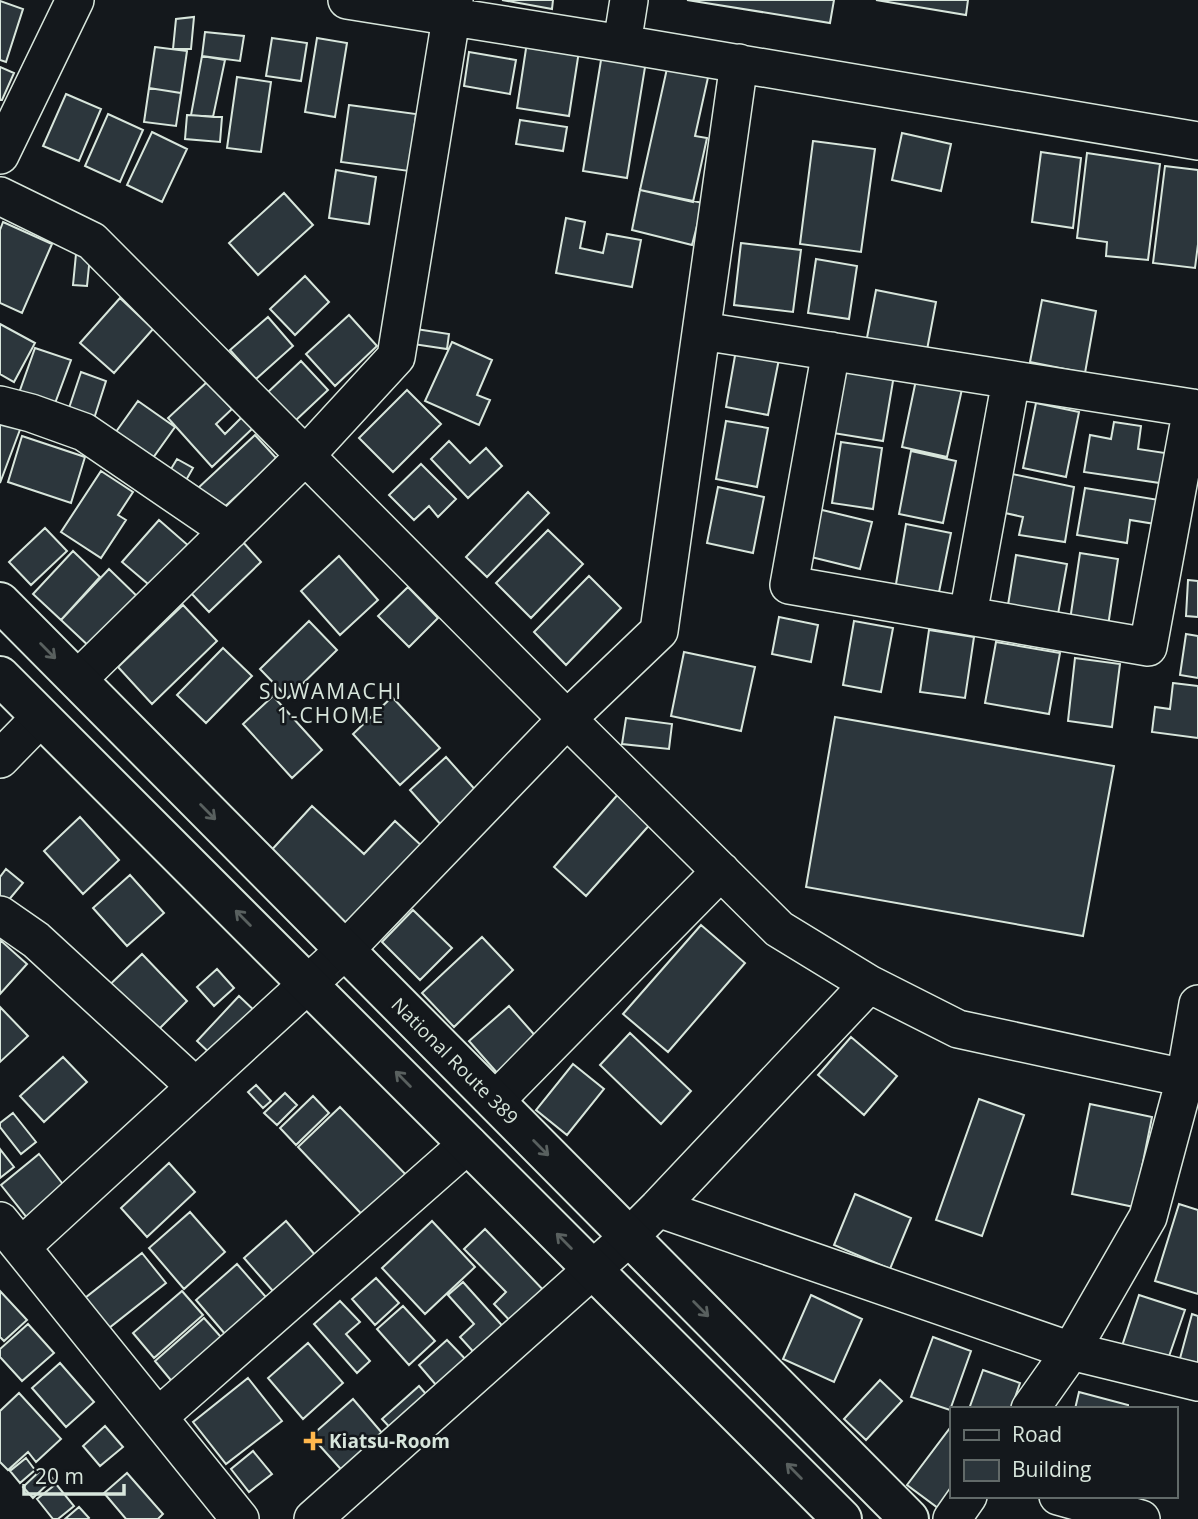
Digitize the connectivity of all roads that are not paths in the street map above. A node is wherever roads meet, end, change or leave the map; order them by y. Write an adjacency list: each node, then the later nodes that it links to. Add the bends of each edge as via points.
1 (75, 0): 8 (street)
2 (346, 0): 4 (street)
3 (629, 0): 5 (street)
4 (453, 8): 5 (street); 15 (street, via 396,356)
5 (622, 44): 6 (street)
6 (739, 63): 7 (street); 10 (street)
7 (1198, 141)
8 (0, 155)
9 (0, 196): 15 (street, via 92,241)
10 (702, 331): 11 (street); 22 (street, via 659,631)
11 (831, 351): 12 (street); 18 (street, via 789,585)
12 (1011, 380): 14 (street); 18 (street)
13 (0, 405): 16 (street, via 84,432)
14 (1195, 409): 18 (street, via 1148,647)
15 (305, 456): 16 (street); 22 (street)
16 (229, 531): 20 (street)
17 (0, 602): 20 (highway, National Route 389, one-way to 20)
18 (968, 615)
19 (0, 676): 21 (highway)
20 (77, 680): 26 (highway, National Route 389, one-way to 26)
21 (41, 717): 23 (street); 27 (highway, one-way to 21)
22 (567, 719): 24 (street); 26 (street)
23 (0, 759)
24 (722, 872): 28 (street, via 779,929); 32 (street)
25 (0, 915): 31 (street, via 37,940)
26 (345, 950): 27 (street); 32 (highway, National Route 389)
27 (309, 984): 31 (street); 33 (highway, one-way to 27)
28 (869, 984): 30 (street, via 958,1029); 34 (street)
29 (1198, 1004): 30 (street)
30 (1191, 1080): 38 (street, via 1148,1217)
31 (196, 1087): 35 (street)
32 (495, 1101): 36 (highway, National Route 389, one-way to 36)
33 (468, 1144): 37 (highway, one-way to 33); 41 (street)
34 (658, 1208): 36 (street); 38 (street)
35 (10, 1234): 41 (street)
36 (629, 1237): 37 (street); 47 (highway, National Route 389, one-way to 47)
37 (593, 1270): 45 (street); 46 (highway, one-way to 37)
38 (1071, 1351): 39 (street); 40 (street)
39 (1198, 1382)
40 (1031, 1407)
41 (158, 1418): 44 (street)
42 (967, 1498): 48 (street)
43 (1065, 1498): 49 (street)
44 (240, 1519)
45 (313, 1519)
46 (842, 1519)
47 (909, 1519)
48 (952, 1519)
49 (1140, 1519)

